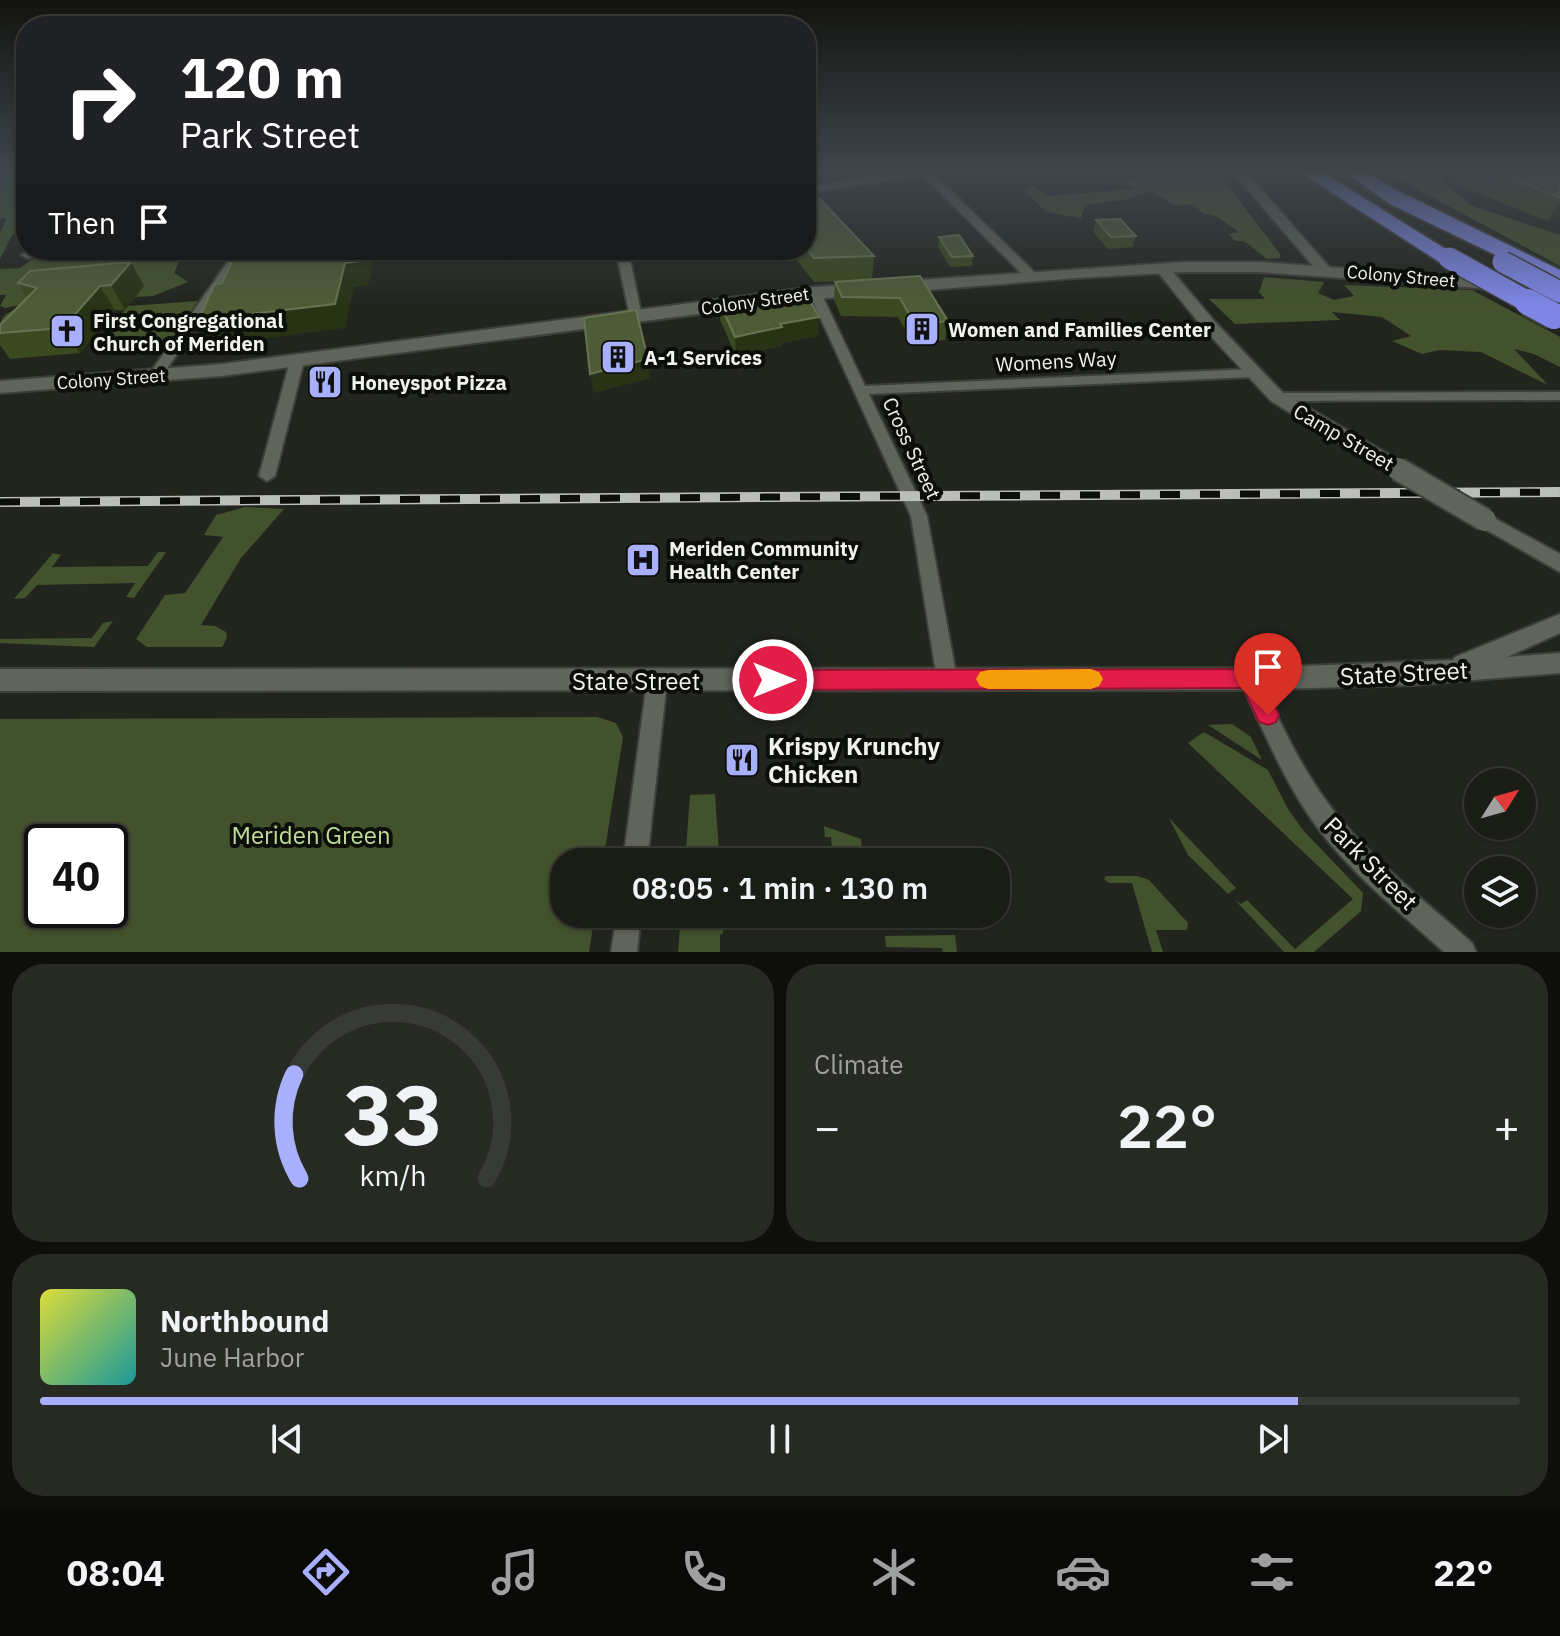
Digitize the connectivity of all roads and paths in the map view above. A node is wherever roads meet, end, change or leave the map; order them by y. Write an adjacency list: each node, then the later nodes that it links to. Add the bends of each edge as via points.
1 (970, 216): 10 (street)
2 (1278, 216): 9 (street)
3 (1381, 216): 13 (highway, bridge, via 1449,258)
4 (1425, 216): 13 (highway, bridge, via 1503,262)
5 (1433, 216): 11 (highway)
6 (241, 260): 17 (street)
7 (624, 260): 14 (street)
8 (1162, 268): 9 (main road, Colony Street); 10 (main road, Colony Street); 16 (street, Camp Street)
9 (1324, 270): 13 (main road, Colony Street)
10 (1031, 276): 12 (main road, Colony Street)
11 (1560, 279)
12 (815, 293): 14 (main road, Colony Street); 19 (street, Cross Street)
13 (1559, 304)
14 (636, 317): 15 (main road, Colony Street)
15 (297, 361): 17 (main road, Colony Street); 22 (street)
16 (1252, 373): 19 (street, Womens Way); 21 (street, Camp Street)
17 (155, 376): 18 (main road, Colony Street)
18 (0, 387)
19 (861, 390): 27 (street, Cross Street, via 919,516)
20 (1560, 396): 21 (street)
21 (1277, 397): 23 (street, Camp Street, bridge)
22 (267, 476)
23 (1560, 564)
24 (1560, 623): 26 (street)
25 (1560, 663): 26 (street, State Street)
26 (1444, 671): 28 (street, State Street)
27 (947, 679): 28 (street, State Street); 30 (street, State Street)
28 (1249, 679): 34 (street, Park Street, via 1303,786 1330,826)
29 (0, 680): 30 (street, State Street)
30 (657, 681): 31 (street)
31 (637, 848)
32 (627, 928): 33 (street)
33 (624, 952)
34 (1463, 952)

